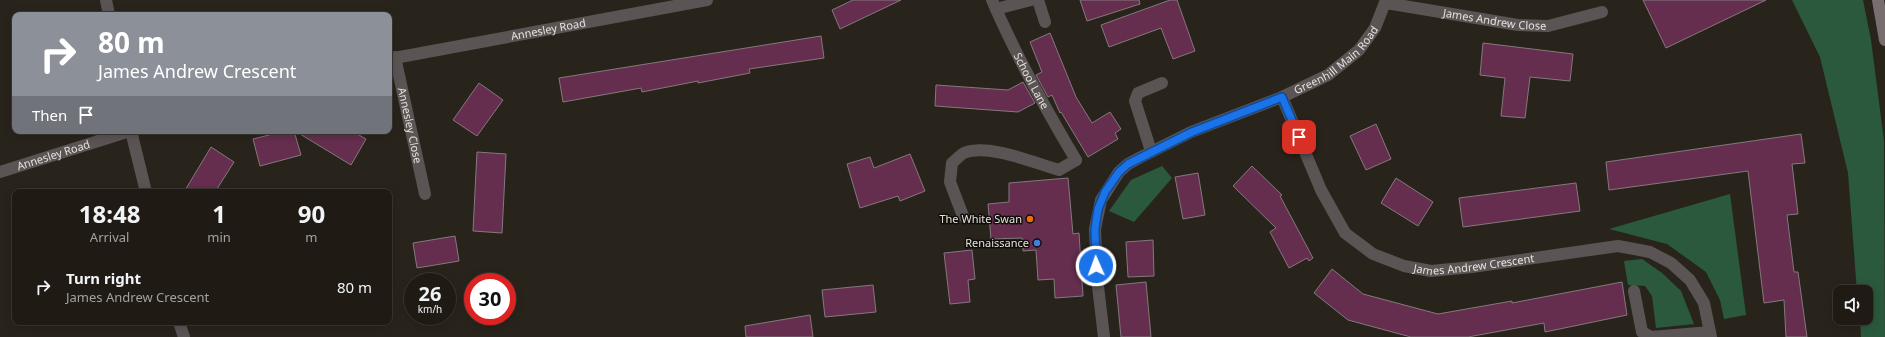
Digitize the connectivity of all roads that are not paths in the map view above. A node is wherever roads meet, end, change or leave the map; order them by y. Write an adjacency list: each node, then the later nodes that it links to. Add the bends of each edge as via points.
1 (106, 0): 8 (street)
2 (707, 0): 12 (street, Annesley Road)
3 (1031, 0): 7 (street)
4 (1038, 0): 10 (street)
5 (1878, 0): 11 (main road)
6 (1386, 2): 9 (street, James Andrew Close, via 1518,25 1548,26); 14 (street, Greenhill Main Road, via 1375,28 1359,50 1328,75)
7 (994, 5): 21 (street, School Lane, via 1042,101 1076,160 1059,170 998,153 976,150 963,154 952,164 950,182)
8 (108, 12)
9 (1602, 12)
10 (1045, 22)
11 (1885, 40)
12 (392, 58): 20 (street, Annesley Close)
13 (1162, 83): 17 (street, via 1138,93 1135,101)
14 (1282, 97): 17 (street, Greenhill Main Road); 24 (street, James Andrew Crescent, via 1321,190 1345,233 1373,254 1404,266 1431,271 1618,246 1650,252 1671,263 1690,280 1704,303)
15 (120, 134): 18 (street, Annesley Road)
16 (131, 134): 19 (street)
17 (1151, 151): 26 (street, Greenhill Main Road, via 1119,172 1105,192 1098,209 1095,229 1096,271)
18 (0, 172)
19 (145, 189)
20 (425, 194)
21 (963, 216)
22 (1634, 291): 24 (street, via 1642,332 1651,337)
23 (180, 325): 25 (street)
24 (1711, 334)
25 (184, 337)
26 (1104, 337)

